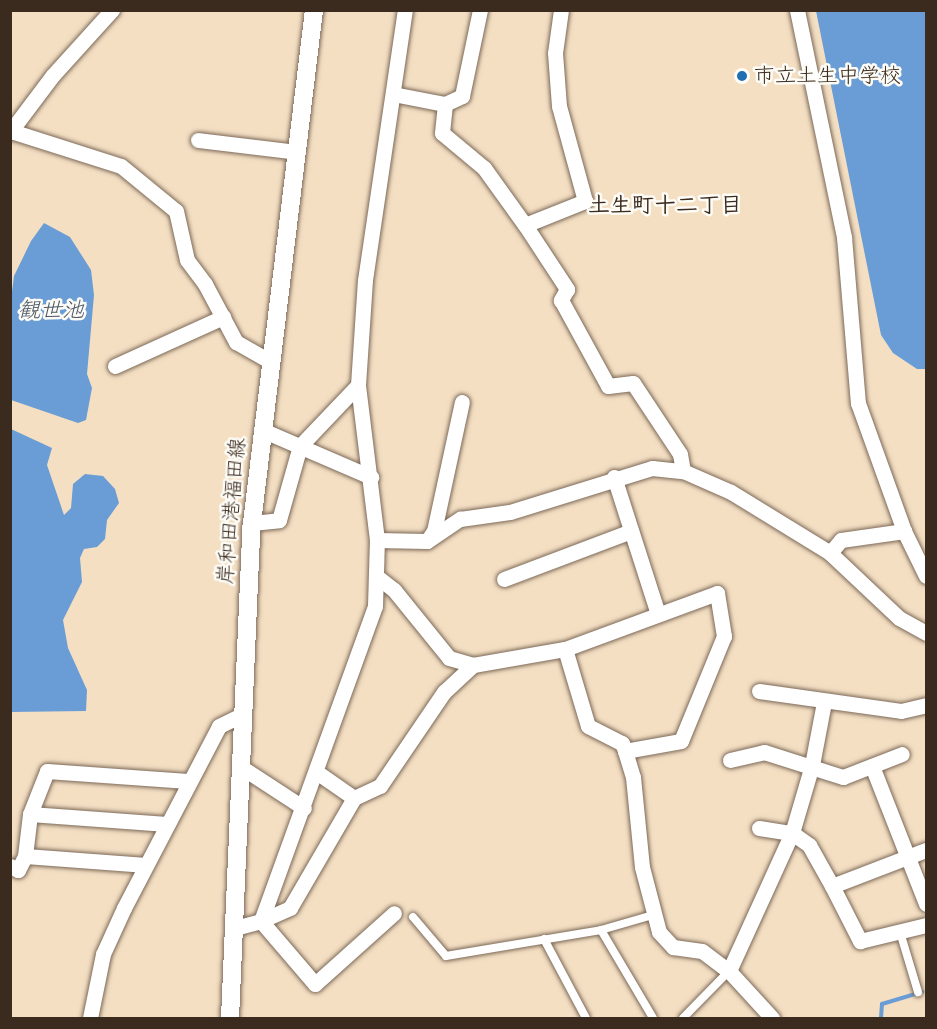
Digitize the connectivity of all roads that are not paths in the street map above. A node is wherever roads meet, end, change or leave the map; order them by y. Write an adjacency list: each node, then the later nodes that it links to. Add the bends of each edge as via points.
1 (112, 10): 9 (street, via 53,75)
2 (314, 10): 10 (street, 岸和田港福田線)
3 (405, 10): 7 (street)
4 (480, 10): 8 (street, via 462,96)
5 (561, 10): 12 (street, via 555,53 559,106 585,201)
6 (797, 10): 25 (street, via 844,237 858,403)
7 (393, 94): 8 (street); 16 (street, via 365,280)
8 (445, 104): 12 (street, via 442,133 484,168)
9 (11, 132): 13 (street, via 121,166 176,211 187,260)
10 (297, 152): 11 (street, via 204,141); 14 (street, 岸和田港福田線)
11 (208, 158)
12 (525, 225): 20 (street, via 567,289 561,300 608,386 633,383 681,454)
13 (223, 317): 14 (street, via 236,342); 15 (street)
14 (271, 362): 18 (street, 岸和田港福田線)
15 (115, 366)
16 (358, 385): 19 (street); 21 (street)
17 (462, 402): 27 (street, via 434,531)
18 (262, 430): 19 (street); 23 (street, 岸和田港福田線)
19 (300, 446): 21 (street); 23 (street, via 279,520)
20 (683, 471): 22 (street, via 652,468); 28 (street, via 731,492)
21 (371, 477): 26 (street)
22 (614, 477): 24 (street); 27 (street, via 510,512 460,519)
23 (252, 523): 39 (street, 岸和田港福田線)
24 (631, 531): 31 (street); 32 (street)
25 (904, 531): 28 (street, via 841,540); 29 (street)
26 (376, 540): 27 (street); 30 (street)
27 (427, 541)
28 (830, 554): 33 (street, via 899,618)
29 (924, 563)
30 (376, 576): 35 (street, via 394,590 449,658); 46 (street, via 375,606)
31 (504, 579)
32 (658, 614): 34 (street); 40 (street, via 717,593 724,636 681,741)
33 (927, 633)
34 (565, 650): 35 (street); 40 (street, via 588,726 622,744)
35 (473, 665): 48 (street, via 444,692 380,786)
36 (759, 691): 37 (street)
37 (824, 702): 38 (street, via 901,711); 43 (street)
38 (927, 705)
39 (242, 715): 45 (street, 岸和田港福田線); 47 (street, via 219,726)
40 (625, 752): 62 (street, via 633,777 642,867)
41 (902, 754): 44 (street)
42 (730, 760): 43 (street, via 764,752)
43 (812, 765): 44 (street, via 843,777); 53 (street)
44 (872, 766): 56 (street)
45 (240, 767): 49 (street); 66 (street, 岸和田港福田線)
46 (318, 773): 48 (street); 49 (street)
47 (188, 781): 50 (street, via 47,771); 51 (street)
48 (354, 798): 64 (street, via 290,908)
49 (304, 808): 64 (street, via 286,846)
50 (30, 814): 51 (street); 55 (street)
51 (167, 824): 57 (street)
52 (759, 828): 53 (street)
53 (792, 833): 59 (street, via 809,845); 70 (street)
54 (927, 850): 56 (street)
55 (25, 856): 57 (street); 58 (street, via 18,870)
56 (910, 856): 59 (street); 60 (street)
57 (146, 865): 72 (street, via 103,954)
58 (10, 866)
59 (832, 886): 68 (street, via 860,941)
60 (927, 904)
61 (394, 914): 64 (street, via 315,984)
62 (653, 915): 67 (lane); 70 (street, via 659,932 674,947 702,951)
63 (412, 917): 69 (lane, via 446,956)
64 (261, 921): 66 (street)
65 (927, 925): 68 (street)
66 (235, 928): 73 (street, 岸和田港福田線)
67 (601, 930): 69 (lane); 75 (lane)
68 (900, 932): 71 (lane)
69 (544, 939): 74 (lane)
70 (729, 970): 76 (lane); 77 (street)
71 (918, 992)
72 (90, 1018)
73 (230, 1018)
74 (586, 1018)
75 (653, 1018)
76 (683, 1018)
77 (772, 1018)

